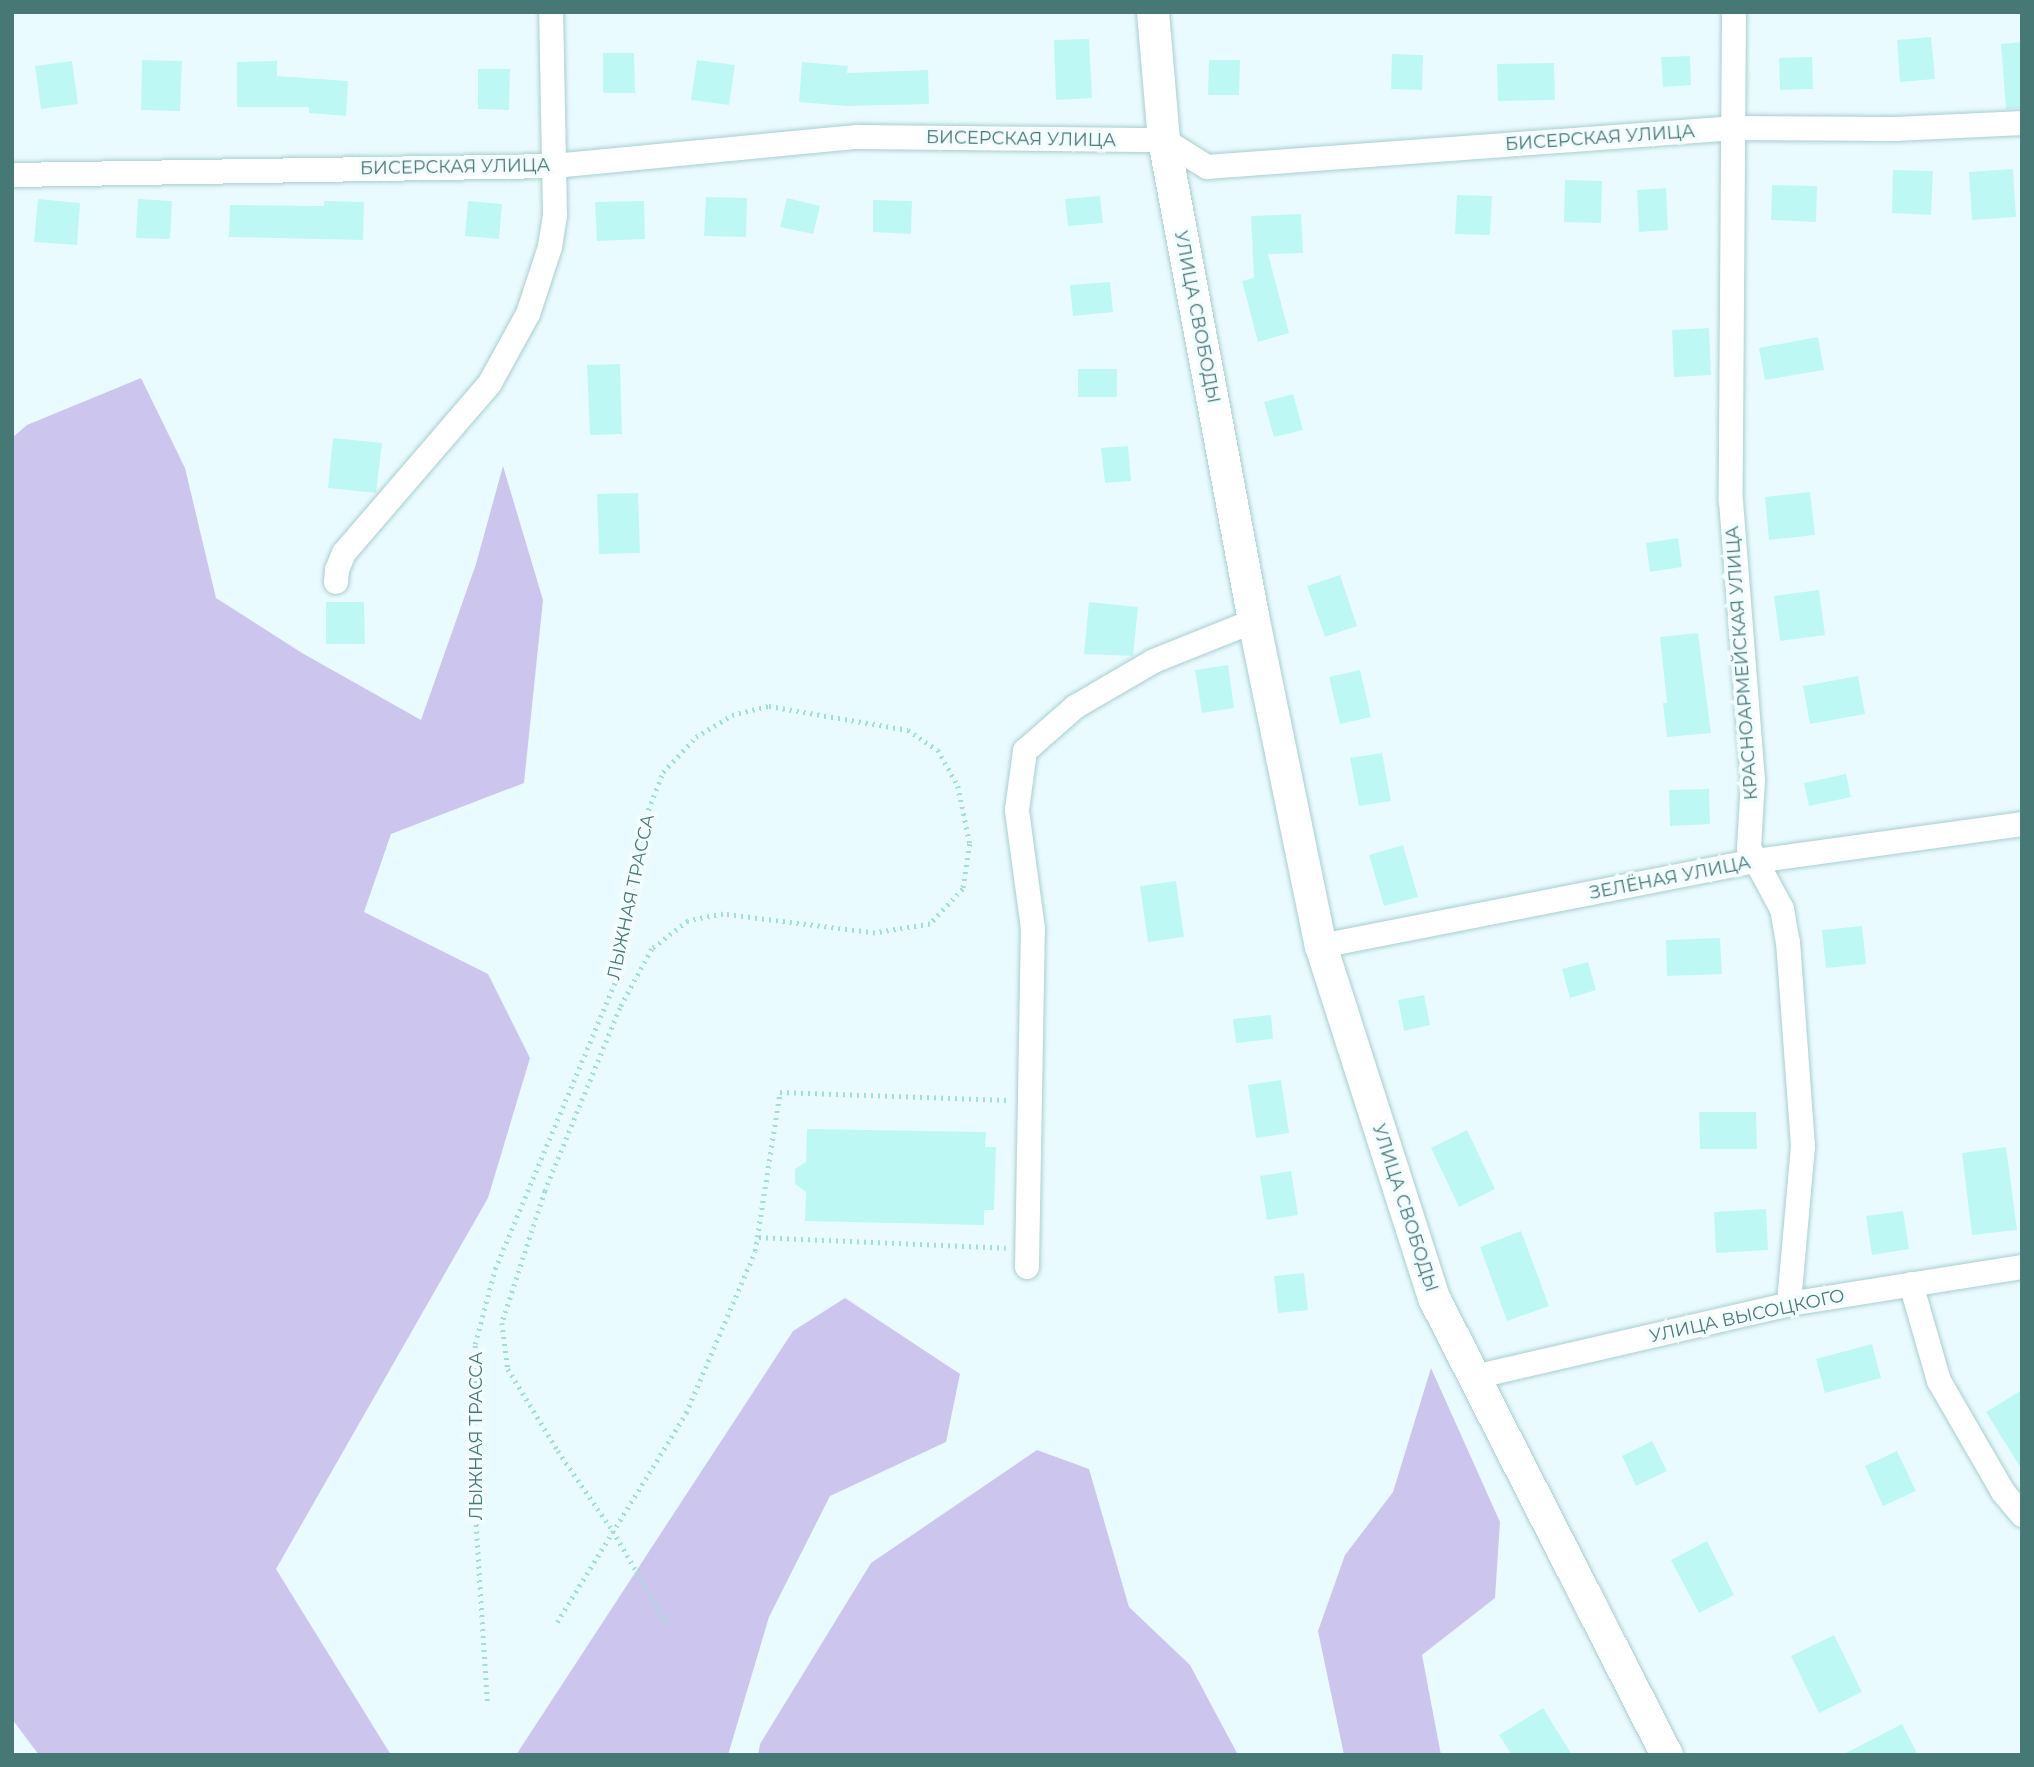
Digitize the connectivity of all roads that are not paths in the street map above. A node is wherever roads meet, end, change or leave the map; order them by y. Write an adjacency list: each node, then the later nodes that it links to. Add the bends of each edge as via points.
1 (551, 12): 7 (street)
2 (1153, 12): 6 (street, УЛИЦА СВОБОДЫ)
3 (1734, 12): 5 (street, КРАСНОАРМЕЙСКАЯ УЛИЦА)
4 (2022, 123): 5 (street, БИСЕРСКАЯ УЛИЦА, via 1896,129)
5 (1736, 128): 6 (street, БИСЕРСКАЯ УЛИЦА, via 1207,167); 12 (street, КРАСНОАРМЕЙСКАЯ УЛИЦА, via 1731,500 1752,781 1749,848)
6 (1164, 140): 7 (street, БИСЕРСКАЯ УЛИЦА, via 857,137); 10 (street, УЛИЦА СВОБОДЫ)
7 (554, 166): 8 (street, БИСЕРСКАЯ УЛИЦА); 9 (street, via 550,247 528,314 510,350 490,383 344,553)
8 (12, 175)
9 (336, 582)
10 (1254, 621): 13 (street, УЛИЦА СВОБОДЫ); 14 (street, via 1154,661 1075,706 1025,751 1017,810 1033,929)
11 (2022, 824): 12 (street, ЗЕЛЁНАЯ УЛИЦА)
12 (1756, 861): 13 (street, ЗЕЛЁНАЯ УЛИЦА); 17 (street, КРАСНОАРМЕЙСКАЯ УЛИЦА, via 1782,909 1788,942 1802,1146)
13 (1321, 946): 18 (street, УЛИЦА СВОБОДЫ, via 1434,1298)
14 (1028, 1258)
15 (2022, 1267): 16 (street, УЛИЦА ВЫСОЦКОГО)
16 (1911, 1284): 17 (street, УЛИЦА ВЫСОЦКОГО); 19 (street, via 1939,1381 2003,1492)
17 (1789, 1304): 18 (street, УЛИЦА ВЫСОЦКОГО)
18 (1474, 1377): 20 (street, УЛИЦА СВОБОДЫ)
19 (2022, 1515)
20 (1667, 1755)

